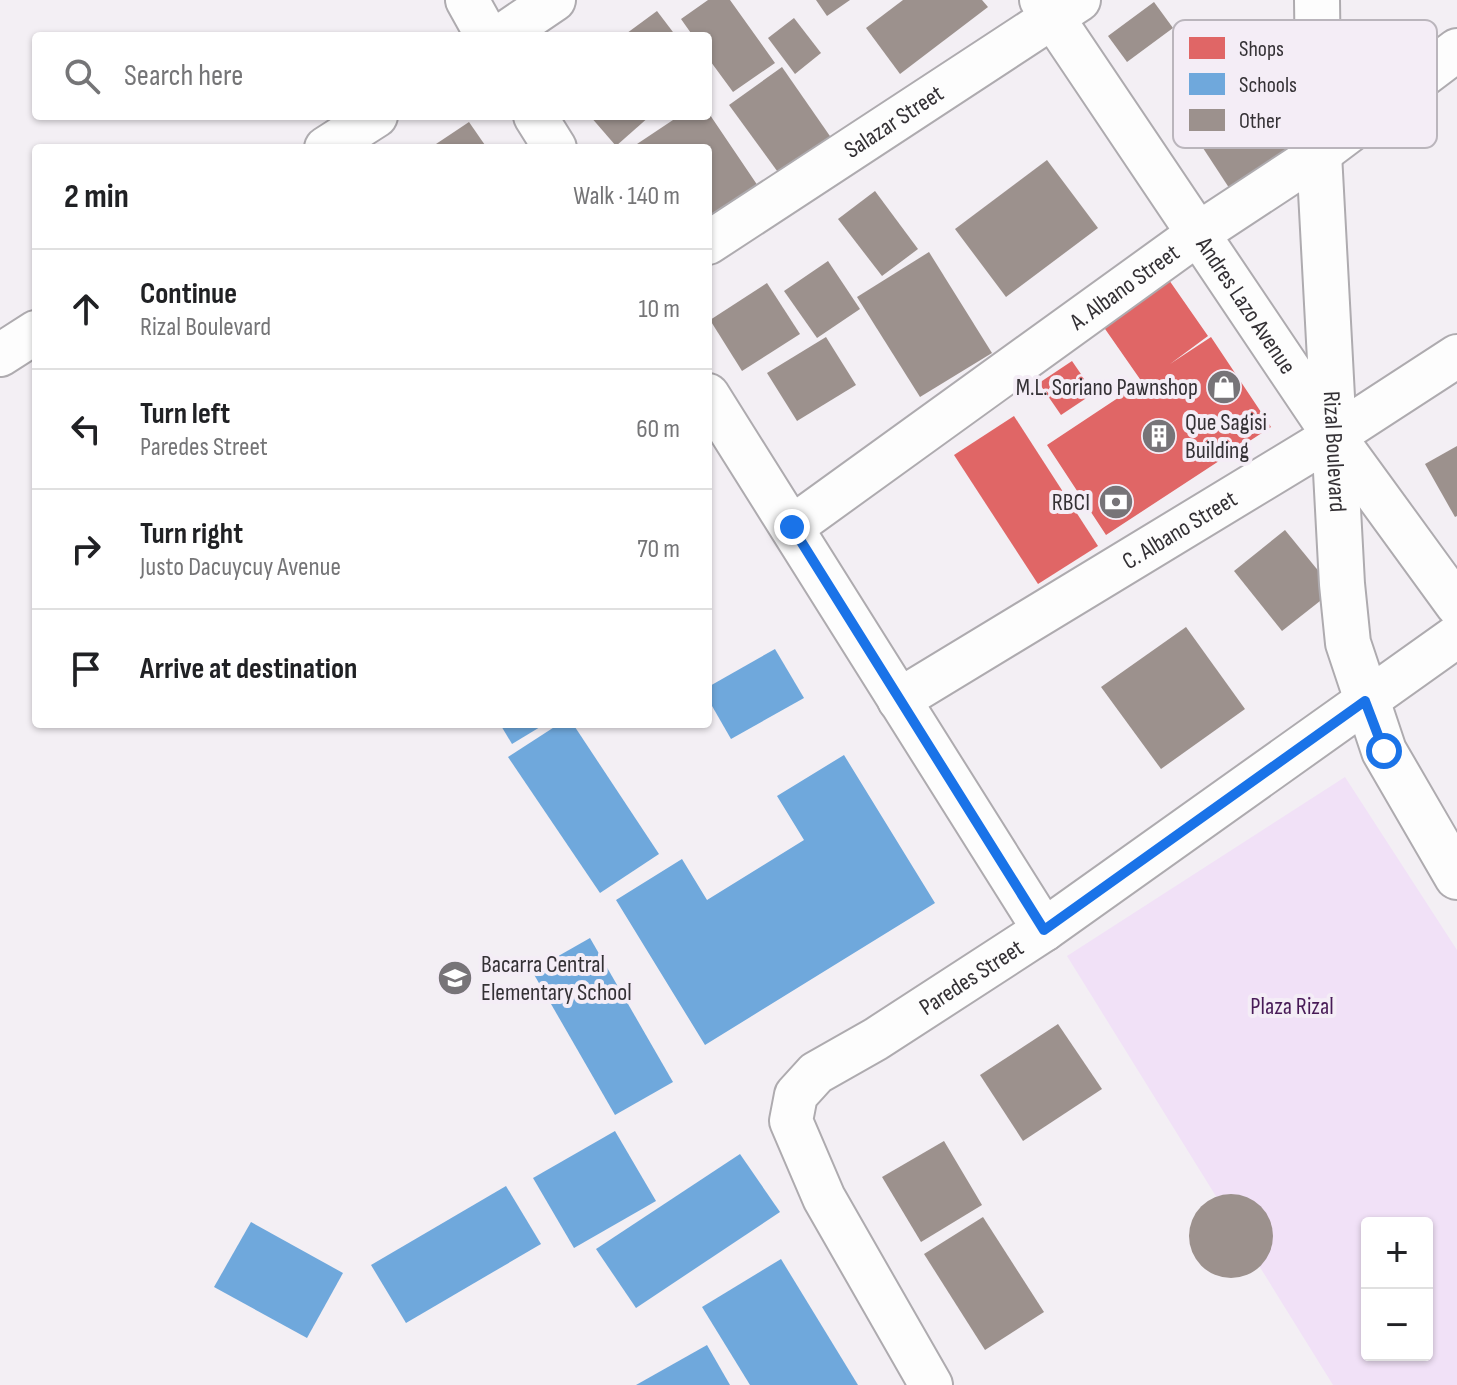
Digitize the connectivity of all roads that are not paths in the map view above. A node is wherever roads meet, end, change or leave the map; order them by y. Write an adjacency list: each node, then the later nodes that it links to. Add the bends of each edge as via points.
1 (467, 0): 6 (street)
2 (554, 0): 7 (street)
3 (1317, 0): 5 (main road, Rizal Boulevard)
4 (1058, 6): 17 (street, Andres Lazo Avenue); 18 (street, Salazar Street)
5 (1317, 20)
6 (485, 32)
7 (507, 32)
8 (1457, 50): 9 (street, A. Albano Street)
9 (1437, 65)
10 (370, 120): 12 (street)
11 (538, 120): 13 (street)
12 (332, 144)
13 (552, 144)
14 (1319, 148): 16 (main road, Rizal Boulevard)
15 (1327, 148): 16 (street, A. Albano Street)
16 (1319, 154): 17 (street, A. Albano Street); 23 (main road, Rizal Boulevard)
17 (1199, 233): 23 (street, Andres Lazo Avenue); 24 (street, A. Albano Street)
18 (712, 240)
19 (32, 335): 20 (street)
20 (0, 355)
21 (1457, 356): 23 (street, C. Albano Street)
22 (712, 401): 24 (street)
23 (1334, 436): 25 (street, Andres Lazo Avenue); 27 (street, C. Albano Street); 28 (main road, Rizal Boulevard, via 1348,643)
24 (792, 527): 27 (street)
25 (1457, 605)
26 (1457, 636): 28 (street, Paredes Street)
27 (899, 700): 30 (street)
28 (1365, 701): 29 (main road, Rizal Boulevard, via 1384,751); 30 (street, Paredes Street)
29 (1457, 877)
30 (1044, 930): 31 (street, Paredes Street, via 816,1073 796,1095 791,1121 824,1198)
31 (931, 1385)

